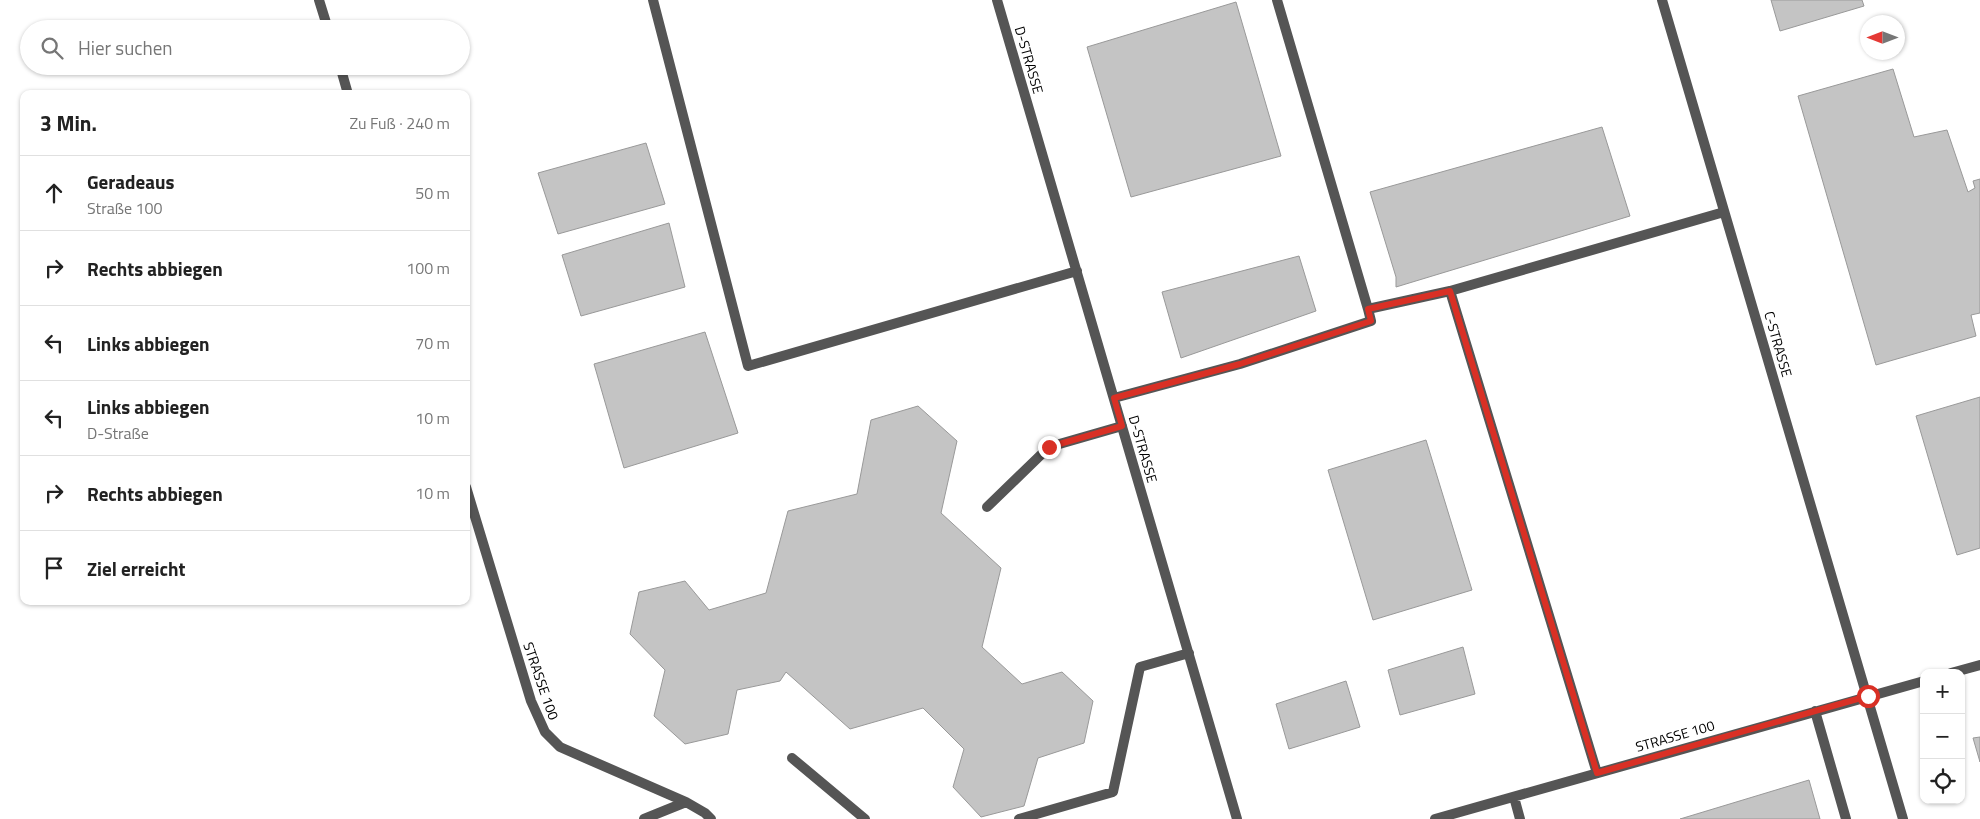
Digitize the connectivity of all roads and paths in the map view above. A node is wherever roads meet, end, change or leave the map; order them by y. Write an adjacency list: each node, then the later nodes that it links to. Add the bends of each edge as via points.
1 (319, 0): 6 (lane)
2 (653, 0): 10 (lane, via 748,366)
3 (997, 0): 10 (lane, D-STRASSE)
4 (1277, 0): 12 (lane)
5 (1662, 0): 9 (lane, C-STRASSE)
6 (325, 20)
7 (343, 75): 8 (lane)
8 (347, 90)
9 (1724, 212): 11 (lane); 21 (lane, C-STRASSE)
10 (1076, 270): 13 (lane, D-STRASSE)
11 (1450, 291): 12 (lane); 24 (lane)
12 (1368, 309): 13 (lane, via 1371,321 1240,364)
13 (1114, 398): 14 (lane, D-STRASSE)
14 (1122, 426): 16 (lane, via 1049,447); 17 (lane, D-STRASSE)
15 (470, 500): 26 (lane, STRASSE 100, via 531,701 545,732 560,747)
16 (987, 507)
17 (1188, 653): 30 (lane, via 1140,667 1113,792); 31 (lane, D-STRASSE)
18 (1980, 665): 19 (lane)
19 (1965, 669)
20 (1920, 682): 21 (lane, STRASSE 100)
21 (1868, 696): 22 (lane, STRASSE 100); 35 (lane, C-STRASSE)
22 (1815, 711): 24 (lane, STRASSE 100); 34 (lane)
23 (792, 758): 29 (lane)
24 (1597, 773): 25 (lane, STRASSE 100)
25 (1514, 797): 32 (lane, STRASSE 100); 33 (lane)
26 (686, 802): 27 (lane); 28 (lane, STRASSE 100)
27 (644, 819)
28 (711, 819)
29 (865, 819)
30 (1018, 819)
31 (1237, 819)
32 (1435, 819)
33 (1520, 819)
34 (1846, 819)
35 (1903, 819)

